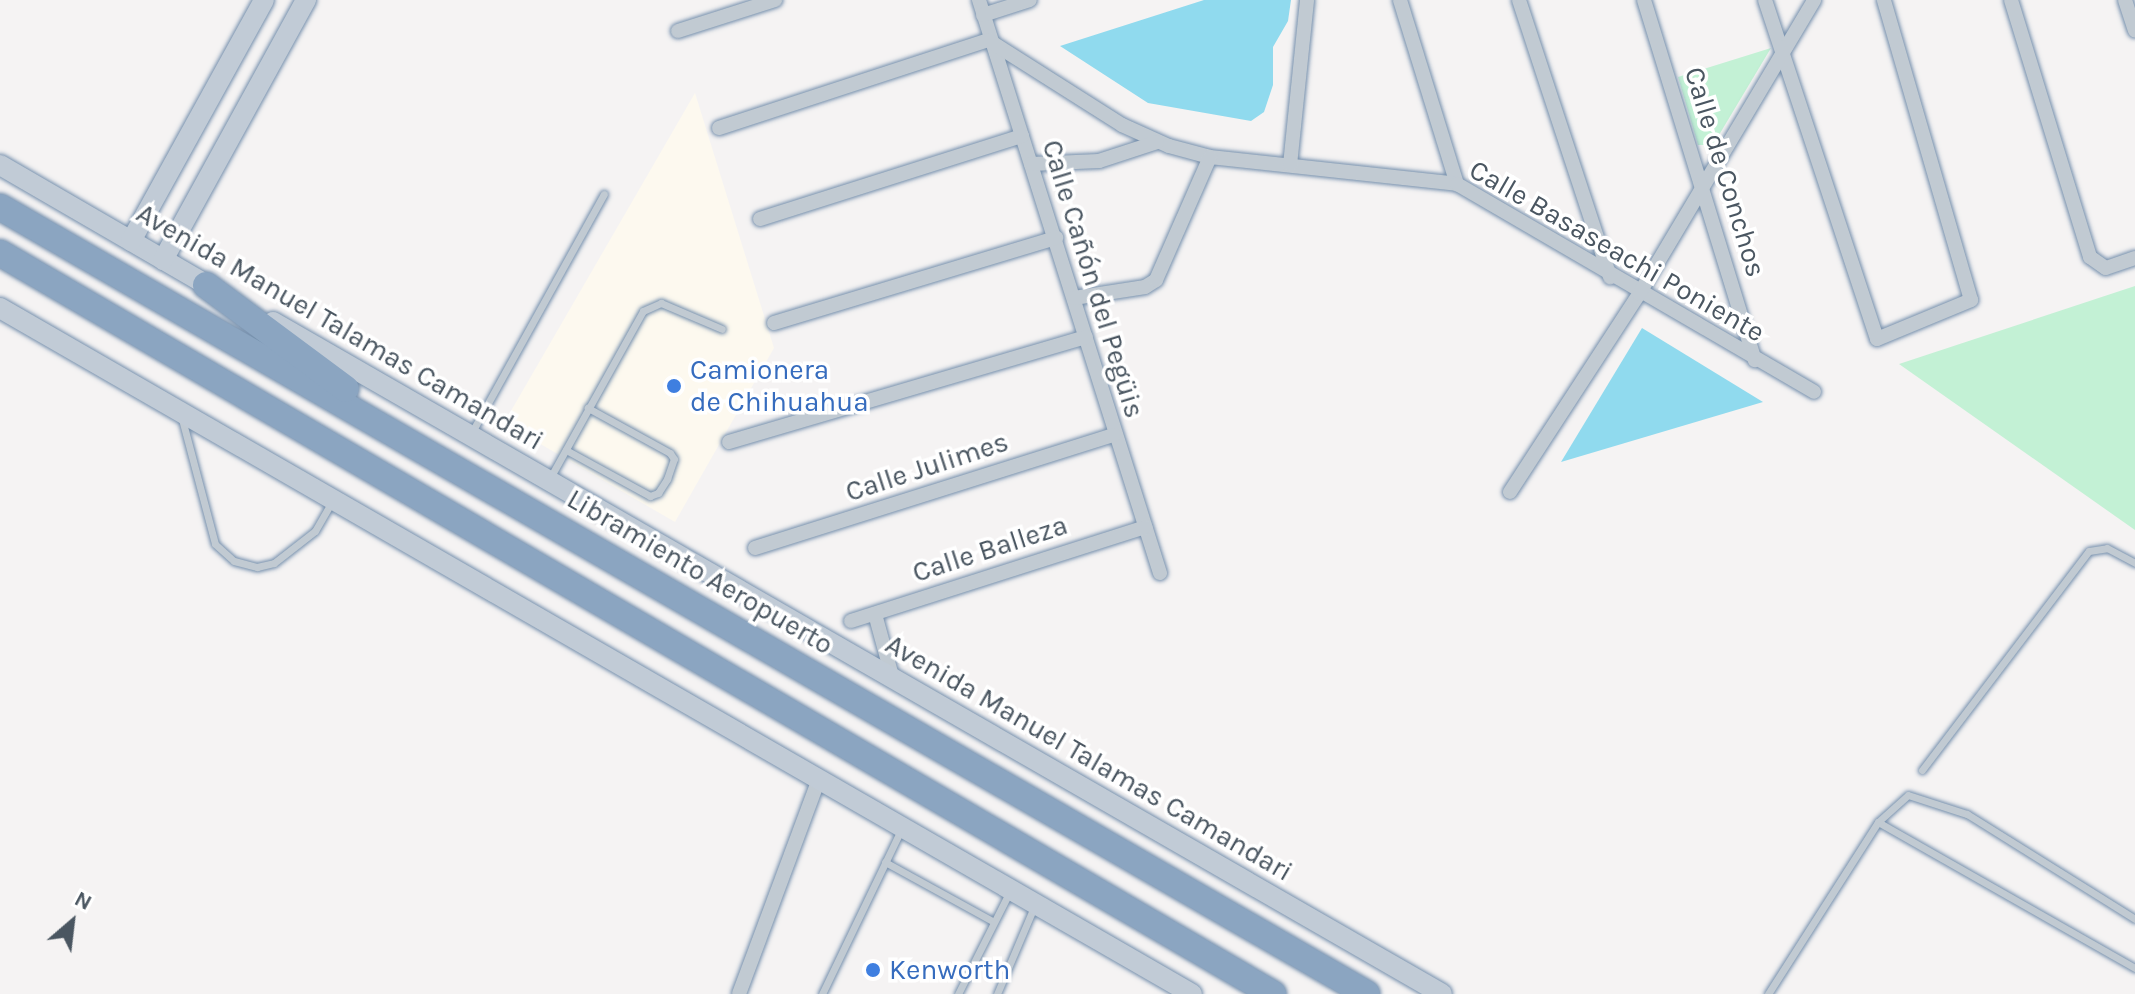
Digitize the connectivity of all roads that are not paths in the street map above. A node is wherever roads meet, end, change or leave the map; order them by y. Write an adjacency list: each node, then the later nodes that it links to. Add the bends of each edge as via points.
1 (264, 0): 18 (main road)
2 (306, 0): 20 (main road)
3 (775, 0): 17 (street)
4 (979, 0): 15 (street, Calle Cañón del Pegüis)
5 (1030, 0): 15 (street)
6 (1307, 0): 28 (street)
7 (1400, 0): 30 (street)
8 (1519, 0): 39 (street)
9 (1644, 0): 29 (street, Calle de Conchos)
10 (1765, 0): 21 (street)
11 (1814, 0): 21 (street)
12 (1884, 0): 21 (street, via 1971,295 1968,306 1875,338)
13 (2011, 0): 37 (street, via 2090,257 2106,268)
14 (2125, 0): 16 (street)
15 (983, 15): 19 (street, Calle Cañón del Pegüis)
16 (2135, 30)
17 (678, 31)
18 (246, 33): 20 (main road); 35 (main road)
19 (988, 40): 22 (street); 23 (street, Calle Cañón del Pegüis); 24 (street, Calle Basaseachi Poniente)
20 (278, 51): 38 (main road)
21 (1782, 53): 29 (street)
22 (719, 128)
23 (1022, 136): 26 (street, Calle Cañón del Pegüis); 33 (street)
24 (1157, 142): 25 (street, Calle Basaseachi Poniente); 26 (street, via 1099,161)
25 (1210, 157): 28 (street, Calle Basaseachi Poniente); 42 (street, via 1156,280 1145,287)
26 (1031, 164): 34 (street, Calle Cañón del Pegüis)
27 (0, 165): 35 (main road, Avenida Manuel Talamas Camandari)
28 (1290, 165): 30 (street, Calle Basaseachi Poniente)
29 (1702, 183): 41 (street); 47 (street, Calle de Conchos)
30 (1457, 184): 39 (street, Calle Basaseachi Poniente)
31 (604, 194): 51 (lane)
32 (0, 207): 55 (highway, Libramiento Aeropuerto)
33 (760, 219)
34 (1056, 238): 42 (street, Calle Cañón del Pegüis); 44 (street)
35 (131, 241): 38 (main road, Avenida Manuel Talamas Camandari)
36 (0, 253): 81 (highway)
37 (2135, 258)
38 (163, 260): 40 (main road, Avenida Manuel Talamas Camandari)
39 (1610, 277): 41 (street, Calle Basaseachi Poniente)
40 (206, 285): 51 (main road, Avenida Manuel Talamas Camandari); 55 (highway)
41 (1639, 294): 47 (street, Calle Basaseachi Poniente); 57 (street)
42 (1074, 298): 46 (street, Calle Cañón del Pegüis)
43 (0, 308): 50 (main road)
44 (774, 323)
45 (722, 329): 49 (lane, via 675,306 652,304 637,318)
46 (1086, 337): 52 (street, Calle Cañón del Pegüis); 53 (street)
47 (1755, 360): 48 (street, Calle Basaseachi Poniente)
48 (1814, 392)
49 (588, 408): 54 (lane); 54 (lane, via 670,453 674,459 667,479 650,496)
50 (181, 413): 58 (main road); 58 (lane, via 222,554 257,567 274,563 315,531)
51 (470, 433): 56 (main road, Avenida Manuel Talamas Camandari)
52 (1114, 435): 59 (street, Calle Cañón del Pegüis); 60 (street, Calle Julimes)
53 (729, 442)
54 (566, 450): 56 (lane)
55 (438, 459): 82 (highway, Libramiento Aeropuerto)
56 (550, 478): 65 (main road, Avenida Manuel Talamas Camandari)
57 (1510, 492)
58 (332, 501): 67 (main road)
59 (1145, 527): 62 (street, Calle Cañón del Pegüis); 63 (street, Calle Balleza)
60 (755, 548)
61 (2135, 563): 66 (lane, via 2107,548 2089,551)
62 (1160, 573)
63 (875, 614): 64 (street, Calle Balleza); 65 (street)
64 (851, 621)
65 (892, 676): 83 (main road, Avenida Manuel Talamas Camandari)
66 (1922, 770)
67 (818, 782): 69 (main road); 76 (street)
68 (1878, 822): 73 (lane, via 1908,795 1967,814); 75 (lane); 84 (lane)
69 (901, 829): 70 (lane); 71 (main road)
70 (885, 862): 74 (lane); 77 (lane)
71 (1010, 891): 72 (main road); 74 (lane)
72 (1035, 905): 79 (lane); 80 (main road)
73 (2135, 919)
74 (994, 922): 78 (lane)
75 (2135, 968)
76 (739, 994)
77 (822, 994)
78 (958, 994)
79 (997, 994)
80 (1192, 994)
81 (1273, 994)
82 (1367, 994)
83 (1442, 994)
84 (1768, 994)

